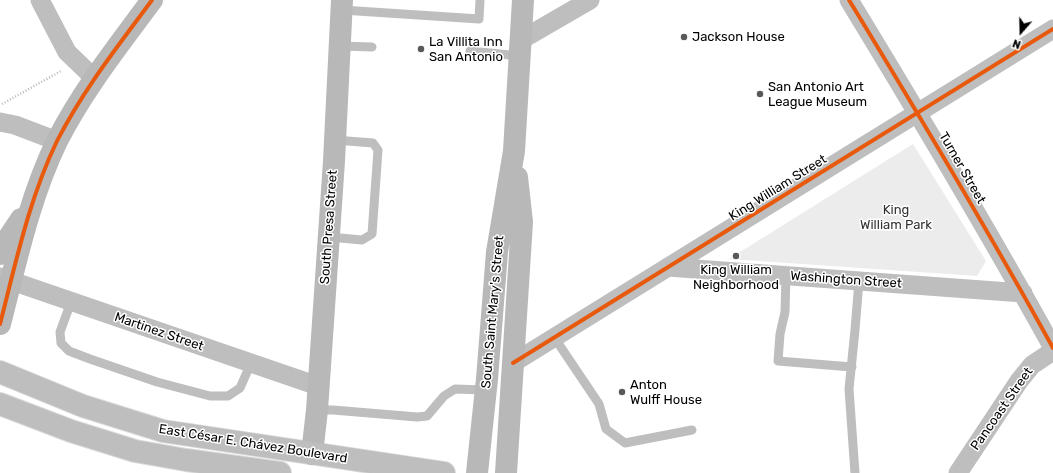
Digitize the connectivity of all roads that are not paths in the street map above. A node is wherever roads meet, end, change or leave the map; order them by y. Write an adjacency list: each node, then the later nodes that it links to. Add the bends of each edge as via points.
1 (40, 0): 13 (street, via 67,52)
2 (152, 0): 13 (main road)
3 (480, 0): 7 (lane, via 479,19)
4 (523, 0): 11 (main road, South Saint Mary's Street)
5 (590, 0): 11 (street)
6 (849, 0): 14 (street, Turner Street)
7 (342, 5): 9 (main road, South Presa Street)
8 (1053, 29): 14 (street, King William Street)
9 (340, 46): 10 (lane); 16 (main road, South Presa Street)
10 (372, 47)
11 (521, 48): 12 (lane); 18 (main road, South Saint Mary's Street)
12 (470, 51)
13 (94, 78): 17 (main road)
14 (918, 113): 22 (street, King William Street); 26 (street, Turner Street)
15 (0, 122): 17 (street, via 16,124)
16 (335, 140): 20 (main road, South Presa Street); 20 (lane, via 372,143 378,150 372,234 362,240)
17 (57, 141): 19 (main road)
18 (514, 151): 32 (main road, South Saint Mary's Street, via 522,222); 36 (main road, South Saint Mary's Street, via 497,252)
19 (31, 205): 21 (main road); 24 (main road)
20 (329, 237): 35 (main road, South Presa Street)
21 (0, 254)
22 (668, 267): 23 (street, Washington Street); 29 (street, King William Street)
23 (786, 276): 25 (street, Washington Street); 33 (lane, via 785,312 778,361)
24 (5, 280): 27 (street, Martinez Street); 28 (main road)
25 (859, 281): 26 (street, Washington Street); 33 (lane)
26 (1023, 293): 30 (street, Turner Street)
27 (71, 302): 31 (street, Martinez Street); 31 (lane, via 60,332 61,343 69,351 157,382 210,396 228,396 240,388)
28 (0, 324)
29 (554, 337): 32 (street, King William Street); 39 (lane, via 599,404 606,429 625,443)
30 (1053, 350): 46 (street, Pancoast Street, via 1032,365 1019,381)
31 (251, 363): 35 (street, Martinez Street)
32 (513, 363): 44 (main road, South Saint Mary's Street)
33 (852, 367): 45 (lane, via 849,389)
34 (0, 372): 40 (main road, East César E. Chávez Boulevard, via 83,406 162,432)
35 (318, 386): 38 (main road, South Presa Street)
36 (485, 390): 38 (lane, via 455,388 444,396 427,416 417,418); 43 (main road, South Saint Mary's Street)
37 (0, 404): 41 (main road, East César E. Chávez Boulevard, via 135,451)
38 (317, 410): 40 (main road, South Presa Street)
39 (692, 430)
40 (312, 454): 42 (main road, East César E. Chávez Boulevard)
41 (280, 473)
42 (444, 473)
43 (477, 473)
44 (506, 473)
45 (855, 473)
46 (954, 473)

